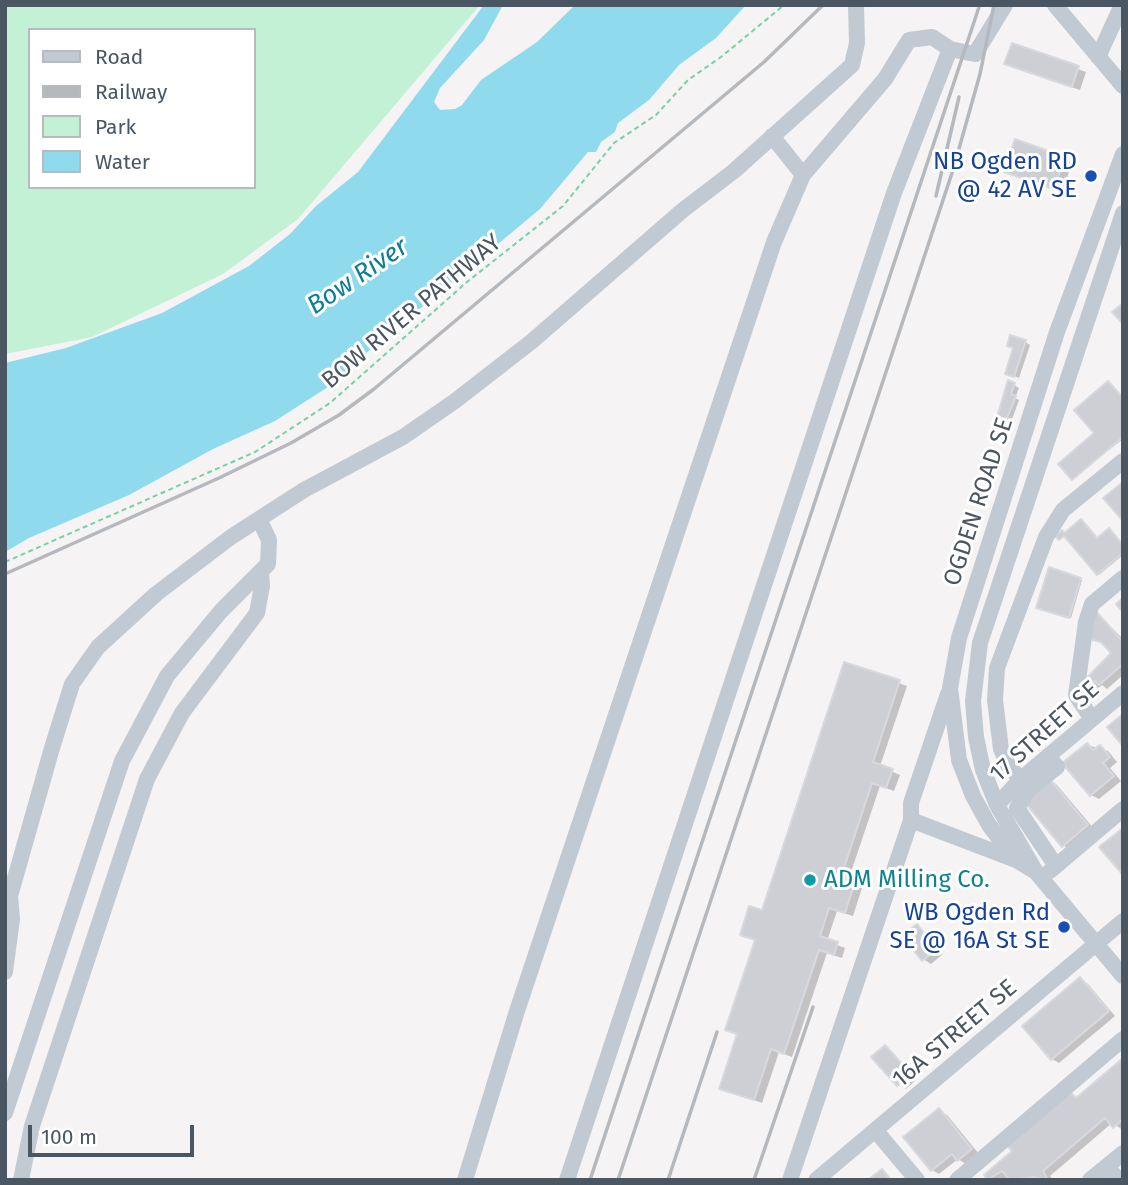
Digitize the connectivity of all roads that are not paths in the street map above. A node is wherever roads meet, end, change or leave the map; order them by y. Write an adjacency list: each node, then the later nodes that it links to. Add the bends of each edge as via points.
1 (856, 5): 8 (street, via 857,43 852,65)
2 (1005, 5): 5 (street, via 975,54)
3 (1055, 5): 6 (street)
4 (1120, 7): 6 (street)
5 (950, 49): 10 (street, via 932,37 909,40 885,79); 37 (street, via 894,194)
6 (1098, 57): 7 (street)
7 (1123, 86)
8 (772, 136): 10 (street); 13 (street, via 455,401 403,437)
9 (1123, 155): 16 (street, OGDEN ROAD SE, via 1057,332 959,638)
10 (803, 175): 36 (street, via 774,242)
11 (1123, 213): 20 (street, OGDEN ROAD SE, via 976,662 976,737)
12 (1123, 461): 19 (street, via 1063,510 1046,537 1000,658 995,700 1001,748 1008,765)
13 (259, 519): 14 (street, via 269,540 268,564); 28 (street, via 156,594 99,647 72,684 10,896 12,919)
14 (261, 571): 31 (street, via 167,676 137,729 111,790); 35 (street, via 257,613 182,713 147,779 32,1126)
15 (1123, 578): 18 (street, via 1092,604 1086,622 1076,695)
16 (950, 688): 22 (street, via 911,803); 23 (street, OGDEN ROAD SE, via 959,760 989,825)
17 (1123, 693): 18 (street, 17 STREET SE)
18 (1093, 719): 19 (street, 17 STREET SE, via 1048,756)
19 (1025, 784): 20 (street, 17 STREET SE); 24 (street, via 1017,808)
20 (997, 805): 25 (street, OGDEN ROAD SE)
21 (1123, 809): 24 (street)
22 (911, 820): 23 (street, OGDEN ROAD SE); 38 (street)
23 (1016, 860): 25 (street, OGDEN ROAD SE)
24 (1056, 866): 25 (street)
25 (1039, 875): 27 (street, OGDEN ROAD SE)
26 (1123, 921): 27 (street, 16A STREET SE)
27 (1096, 944): 29 (street, OGDEN ROAD SE); 32 (street, 16A STREET SE)
28 (5, 972)
29 (1123, 976)
30 (1123, 1039): 41 (street)
31 (5, 1113)
32 (876, 1131): 39 (street, 16A STREET SE); 40 (street)
33 (1123, 1153): 34 (street)
34 (1107, 1166): 42 (street); 43 (street)
35 (21, 1180)
36 (465, 1180)
37 (567, 1180)
38 (790, 1180)
39 (816, 1180)
40 (916, 1180)
41 (957, 1180)
42 (1090, 1180)
43 (1118, 1180)

